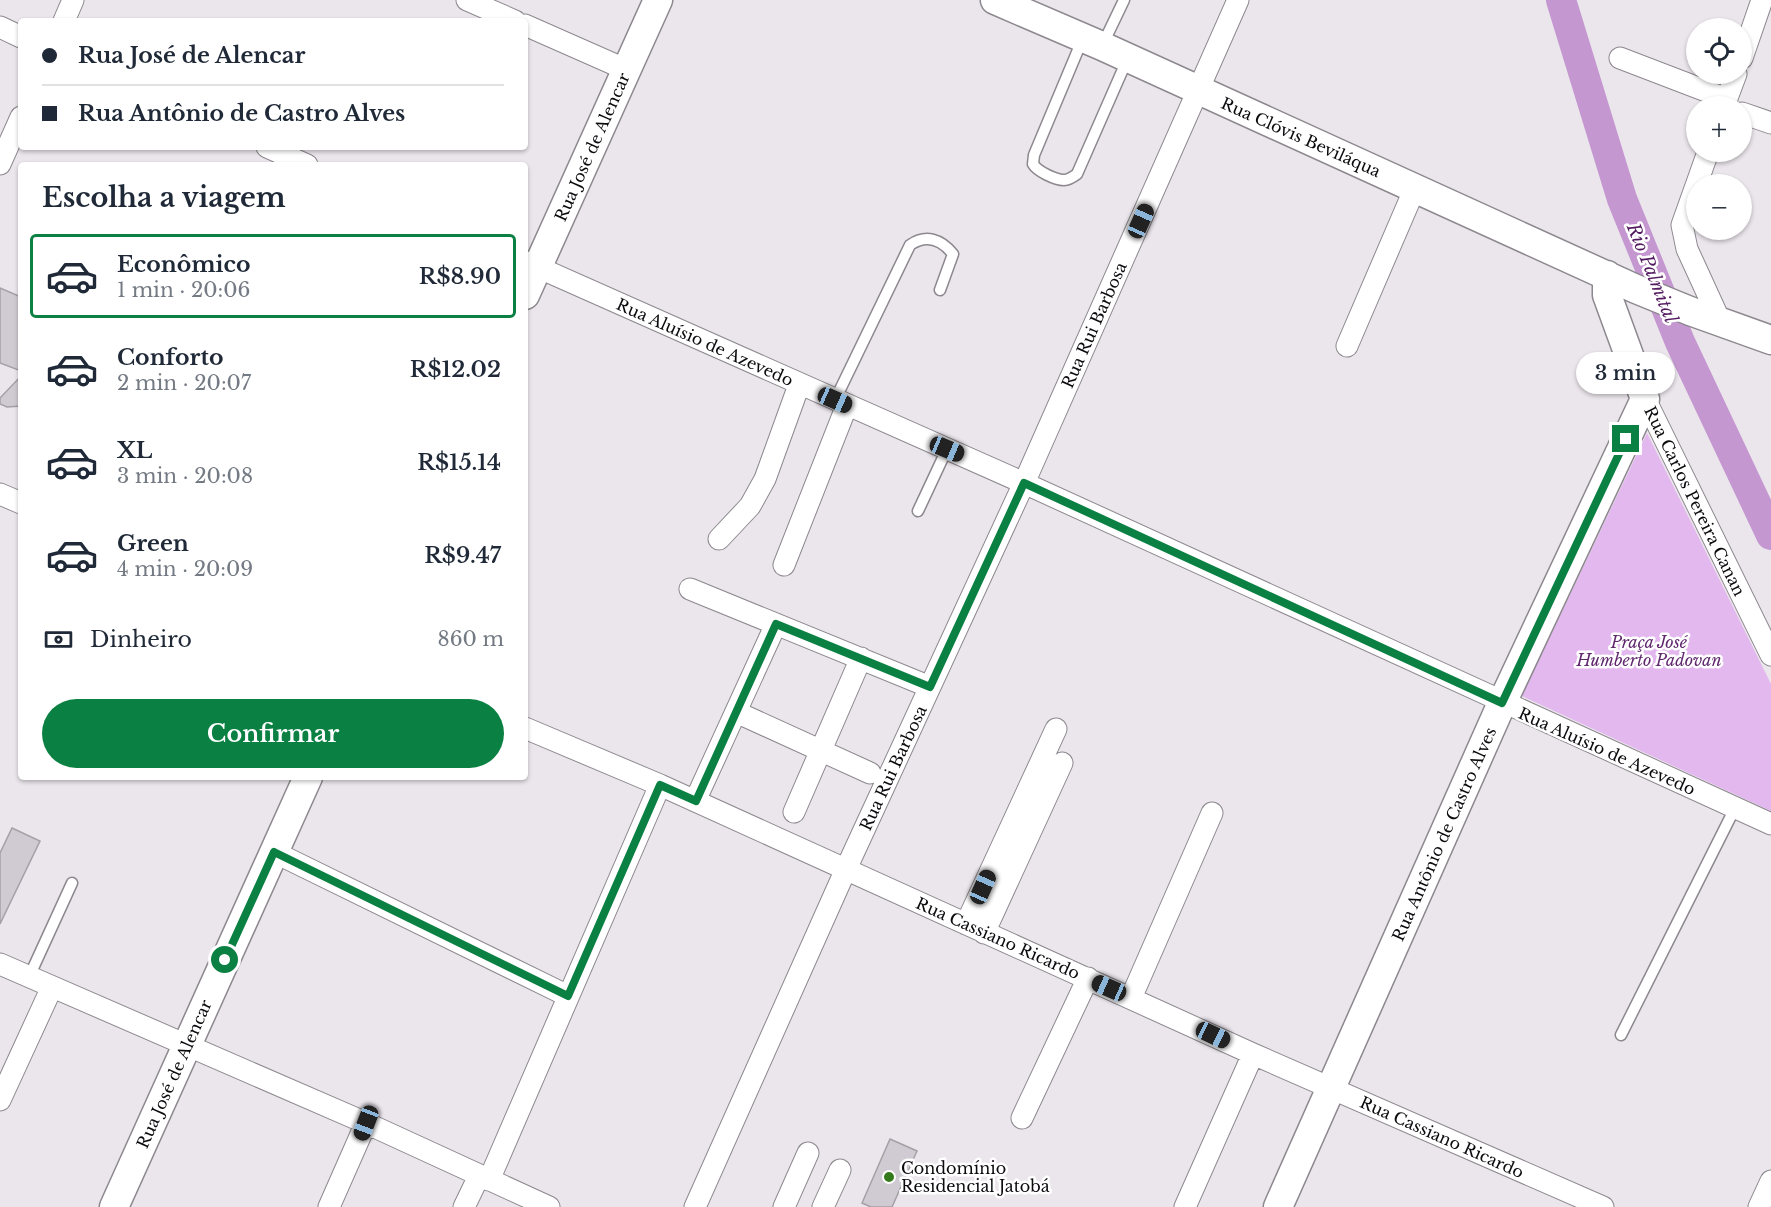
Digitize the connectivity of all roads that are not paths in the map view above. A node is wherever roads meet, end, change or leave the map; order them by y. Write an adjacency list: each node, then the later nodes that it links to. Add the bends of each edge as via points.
1 (73, 0): 8 (street)
2 (467, 0): 9 (street)
3 (658, 0): 17 (street, Rua José de Alencar)
4 (995, 0): 14 (street, Rua Clóvis Beviláqua)
5 (1124, 0): 14 (lane)
6 (1238, 0): 18 (street, Rua Rui Barbosa)
7 (1762, 0): 12 (street)
8 (65, 18)
9 (508, 18)
10 (528, 26): 17 (street)
11 (0, 27): 13 (street)
12 (1752, 29)
13 (18, 36)
14 (1092, 42): 15 (street, Rua Clóvis Beviláqua); 15 (lane, via 1034,155 1036,169 1063,180 1077,174)
15 (1128, 58): 18 (street, Rua Clóvis Beviláqua)
16 (1620, 58): 19 (street)
17 (627, 70): 28 (street, Rua José de Alencar)
18 (1199, 90): 27 (street, Rua Clóvis Beviláqua); 39 (street, Rua Rui Barbosa)
19 (1708, 96)
20 (1752, 115): 21 (street)
21 (1771, 123)
22 (18, 124): 26 (street)
23 (274, 150): 24 (street)
24 (300, 162)
25 (1704, 162): 32 (street, via 1682,225 1687,249)
26 (0, 164)
27 (1415, 188): 30 (street, Rua Clóvis Beviláqua, via 1564,256); 34 (street)
28 (531, 265): 29 (street, Rua José de Alencar); 35 (street, Rua Aluísio de Azevedo)
29 (528, 280)
30 (1607, 285): 32 (street, Rua Clóvis Beviláqua, via 1636,289); 36 (street, Rua Carlos Pereira Canan)
31 (940, 290): 37 (lane, via 953,254 929,238 919,238 910,245)
32 (1720, 321): 33 (street, Rua Clóvis Beviláqua)
33 (1771, 340)
34 (1347, 346)
35 (799, 385): 37 (street, Rua Aluísio de Azevedo); 43 (street, via 765,479 750,506)
36 (1645, 399): 47 (street, Rua Carlos Pereira Canan); 50 (street, Rua Antônio de Castro Alves)
37 (841, 402): 38 (street, Rua Aluísio de Azevedo); 44 (street)
38 (947, 449): 39 (street, Rua Aluísio de Azevedo); 42 (lane)
39 (1024, 483): 49 (street, Rua Rui Barbosa); 50 (street, Rua Aluísio de Azevedo)
40 (0, 494): 41 (street)
41 (18, 502)
42 (918, 511)
43 (719, 539)
44 (784, 565)
45 (690, 589): 46 (street)
46 (776, 624): 48 (street); 51 (street)
47 (1771, 655)
48 (861, 658): 49 (street); 54 (street)
49 (930, 687): 65 (street, Rua Rui Barbosa)
50 (1502, 703): 60 (street, Rua Aluísio de Azevedo); 77 (street, Rua Antônio de Castro Alves)
51 (736, 712): 54 (street); 59 (street)
52 (528, 729): 58 (street, Rua Cassiano Ricardo)
53 (1056, 729): 67 (street)
54 (821, 750): 56 (street); 61 (street)
55 (1062, 763): 67 (street)
56 (870, 773)
57 (307, 780): 64 (street, Rua José de Alencar)
58 (660, 785): 59 (street, Rua Cassiano Ricardo); 72 (street)
59 (696, 801): 65 (street, Rua Cassiano Ricardo)
60 (1735, 808): 63 (street, Rua Aluísio de Azevedo); 74 (lane)
61 (794, 812)
62 (1212, 813): 73 (street)
63 (1771, 824)
64 (274, 852): 72 (street); 75 (street, Rua José de Alencar)
65 (846, 869): 67 (street, Rua Cassiano Ricardo); 89 (street, Rua Rui Barbosa)
66 (72, 883): 69 (lane)
67 (975, 928): 70 (street, Rua Cassiano Ricardo)
68 (0, 964): 69 (street)
69 (29, 977): 71 (street)
70 (1088, 978): 73 (street, Rua Cassiano Ricardo); 79 (street)
71 (51, 987): 75 (street); 78 (street)
72 (568, 996): 83 (street)
73 (1131, 998): 76 (street, Rua Cassiano Ricardo)
74 (1621, 1035)
75 (186, 1046): 80 (street); 85 (street, Rua José de Alencar)
76 (1253, 1054): 77 (street, Rua Cassiano Ricardo); 92 (street)
77 (1330, 1088): 93 (street, Rua Antônio de Castro Alves); 94 (street, Rua Cassiano Ricardo)
78 (0, 1100)
79 (1022, 1118)
80 (366, 1123): 83 (street); 86 (street)
81 (808, 1153): 90 (street)
82 (840, 1170): 91 (street)
83 (484, 1178): 87 (street); 88 (street)
84 (1771, 1181): 95 (street)
85 (114, 1207)
86 (329, 1207)
87 (464, 1207)
88 (549, 1207)
89 (695, 1207)
90 (784, 1207)
91 (823, 1207)
92 (1185, 1207)
93 (1278, 1207)
94 (1603, 1207)
95 (1759, 1207)

